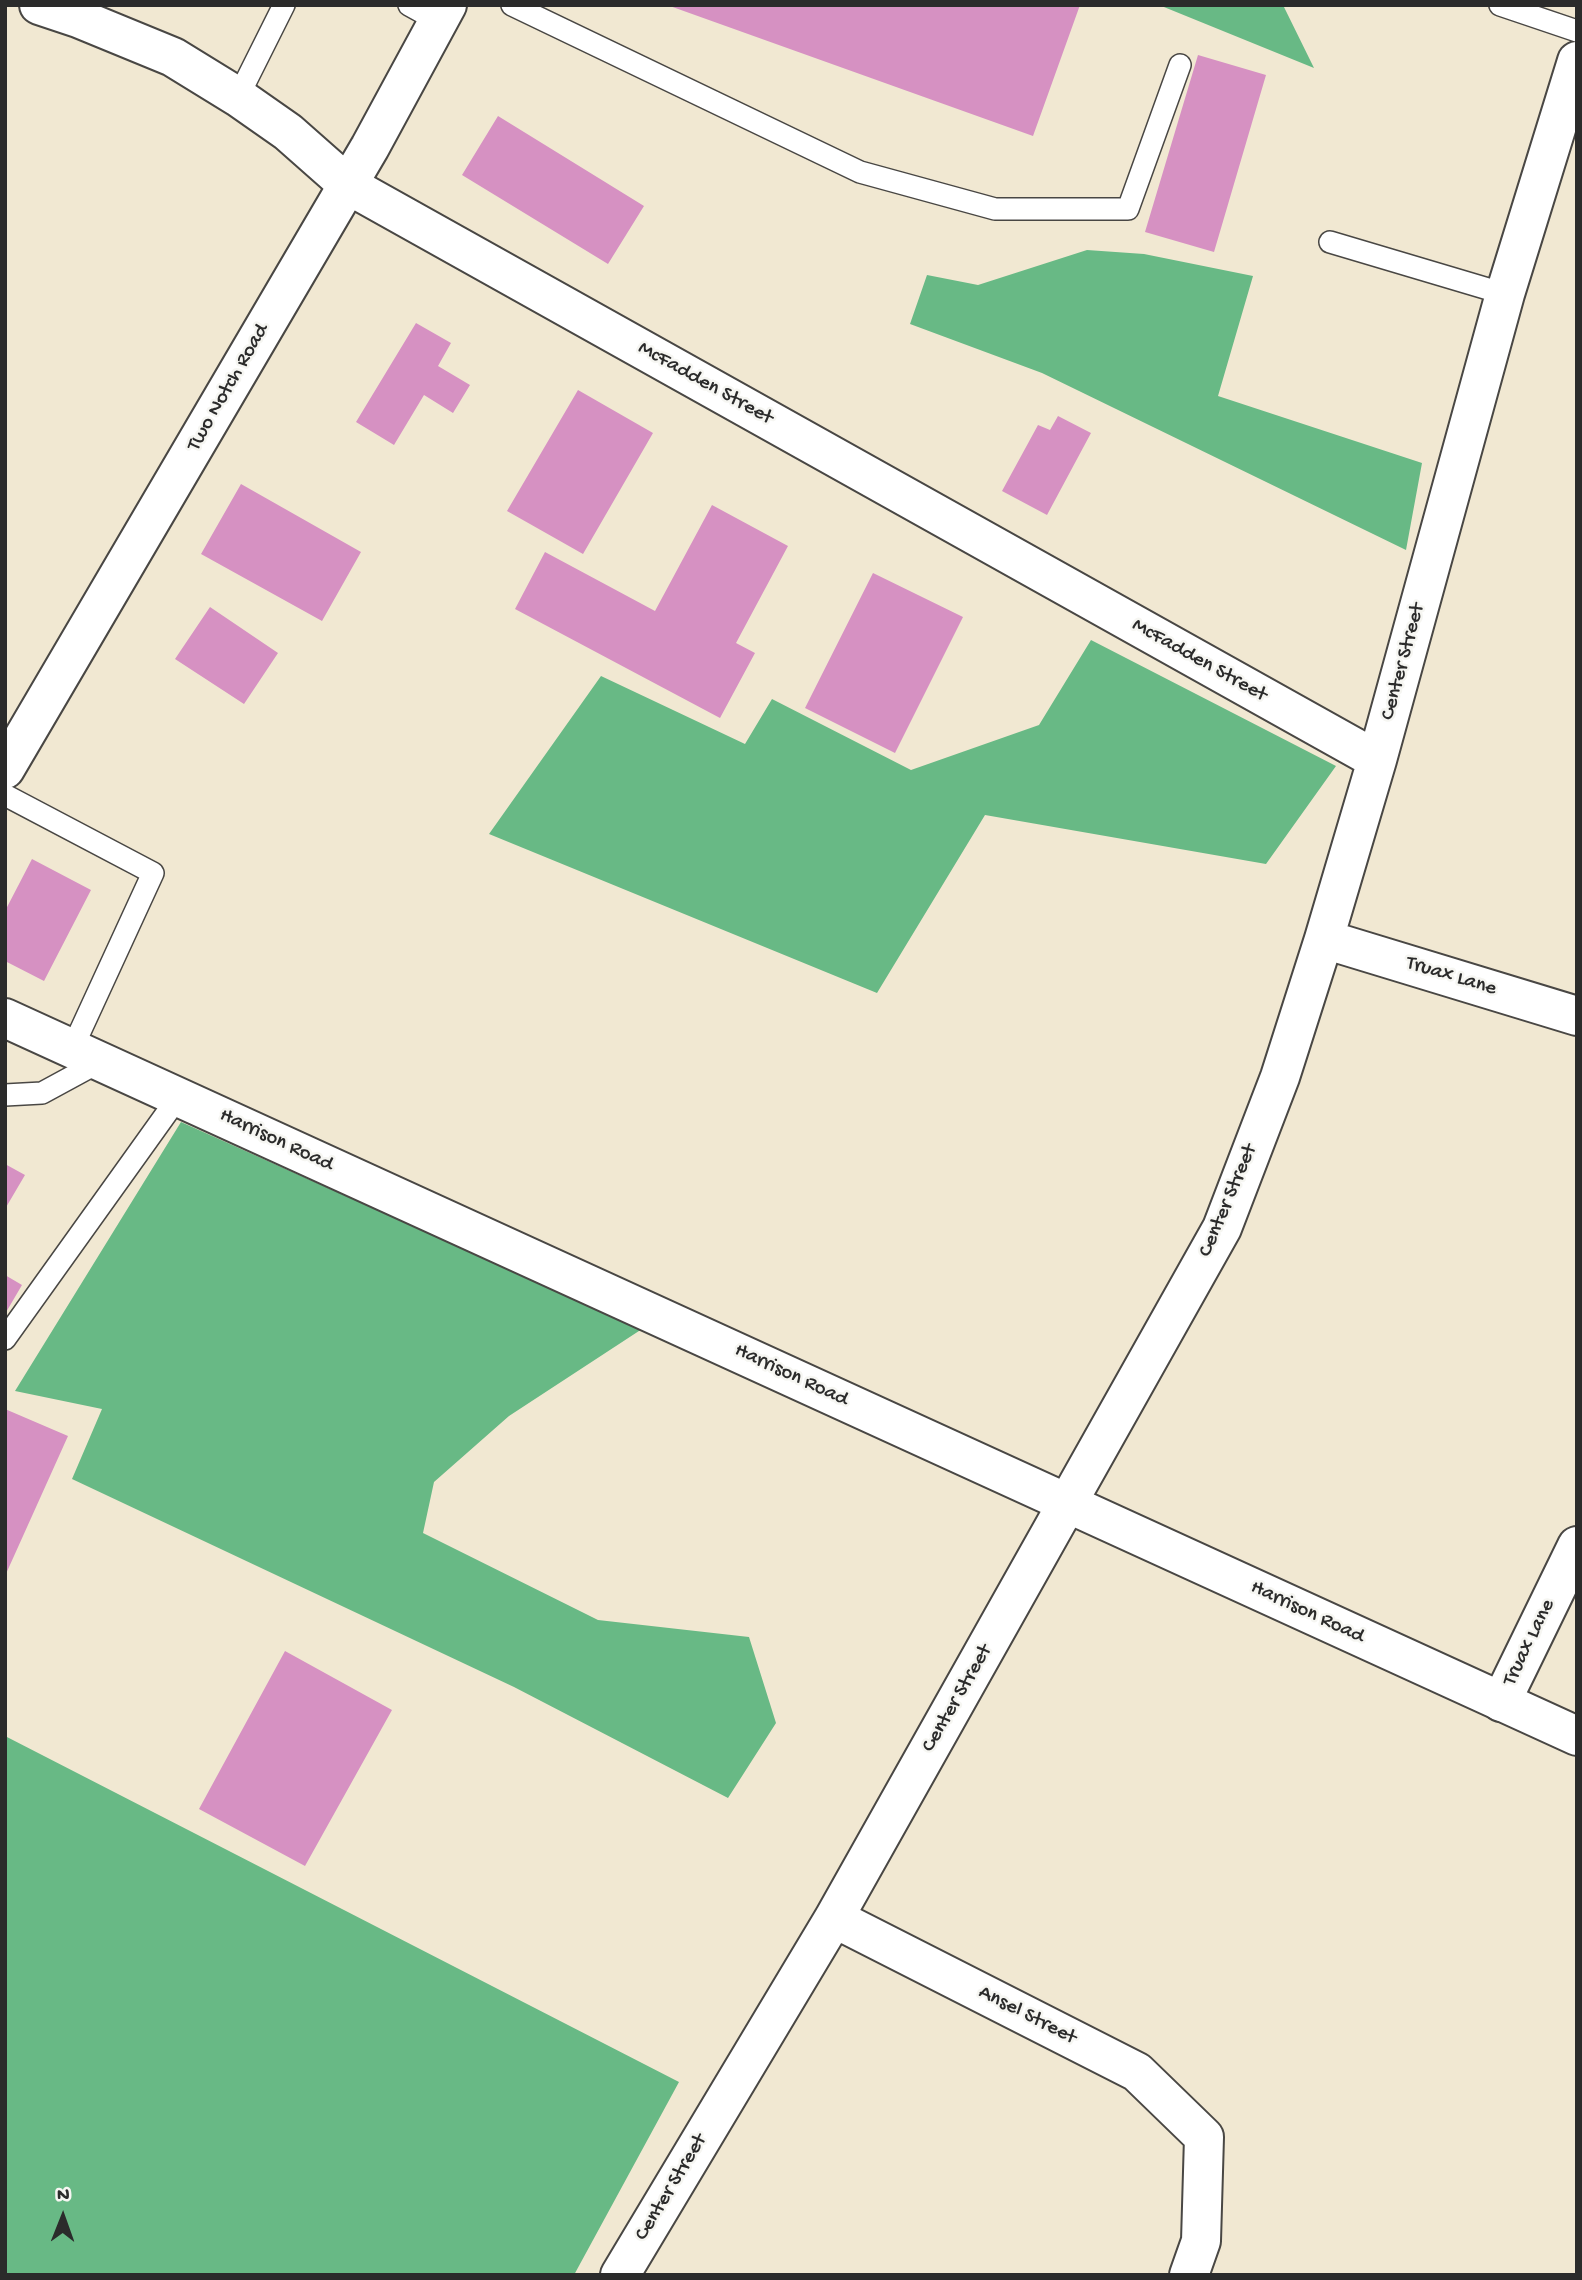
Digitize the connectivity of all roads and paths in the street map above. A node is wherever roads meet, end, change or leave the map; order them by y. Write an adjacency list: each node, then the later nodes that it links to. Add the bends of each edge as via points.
1 (38, 5): 9 (street, McFadden Street, via 173,57)
2 (284, 5): 9 (lane)
3 (512, 5): 8 (lane, via 860,172 995,209 1128,209)
4 (1500, 5): 6 (lane)
5 (431, 10): 10 (street, Two Notch Road)
6 (1577, 31)
7 (1577, 61): 12 (street, Center Street)
8 (1180, 65)
9 (239, 97): 10 (street, McFadden Street, via 288,132)
10 (348, 185): 13 (street, McFadden Street); 14 (street, Two Notch Road)
11 (1330, 243): 12 (lane)
12 (1505, 294): 13 (street, Center Street)
13 (1377, 760): 16 (street, Center Street)
14 (5, 769)
15 (5, 795): 19 (lane, via 153,873)
16 (1324, 939): 17 (street, Truax Lane); 23 (street, Center Street, via 1280,1077 1222,1228)
17 (1577, 1016)
18 (5, 1018): 19 (street, Harrison Road)
19 (87, 1055): 20 (lane, via 42,1093); 21 (street, Harrison Road)
20 (5, 1095)
21 (179, 1096): 22 (lane); 23 (street, Harrison Road)
22 (5, 1339)
23 (1069, 1503): 25 (street, Harrison Road); 27 (street, Center Street)
24 (1577, 1546): 25 (street, Truax Lane)
25 (1501, 1703): 26 (street, Harrison Road)
26 (1577, 1736)
27 (834, 1918): 28 (street, Center Street); 29 (street, Ansel Street, via 1137,2073 1204,2137 1201,2241)
28 (620, 2275)
29 (1189, 2275)

